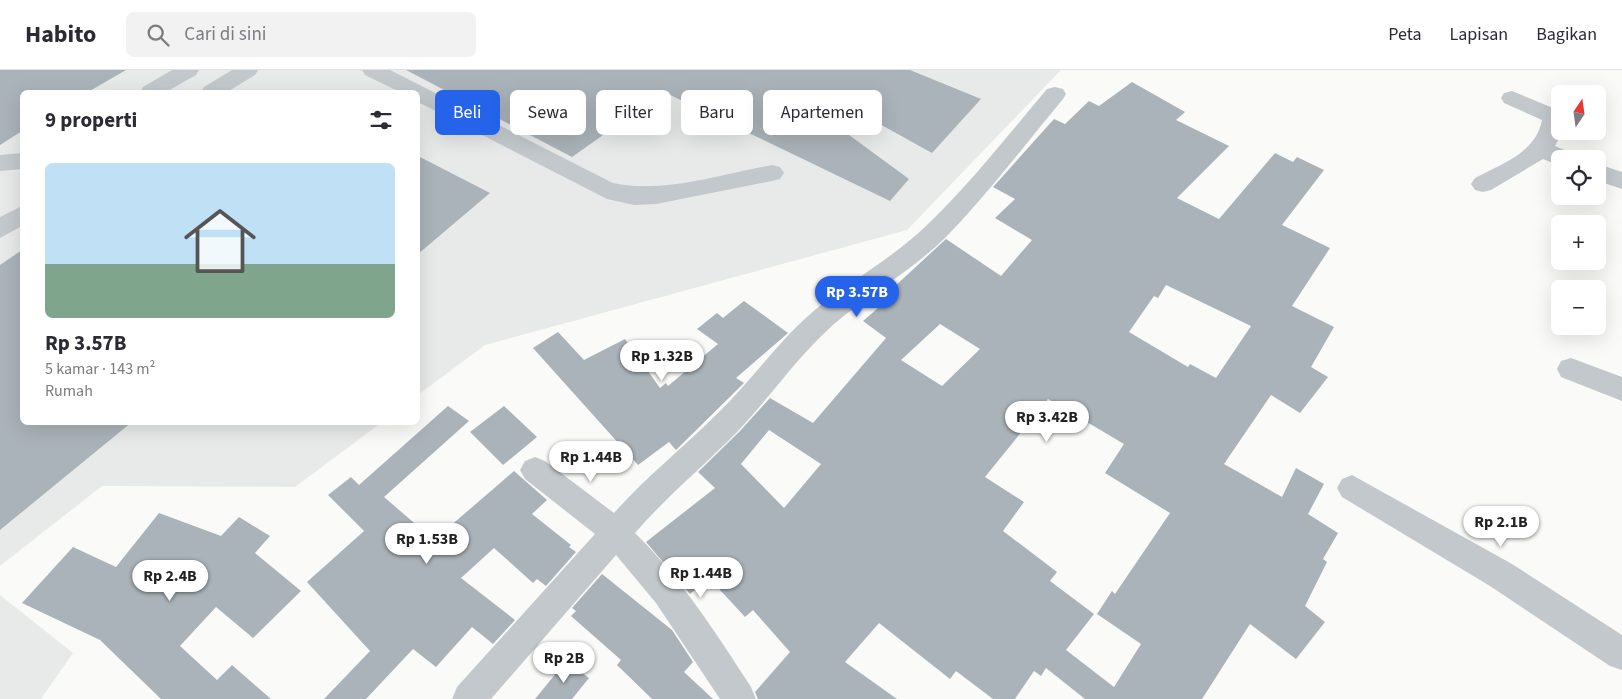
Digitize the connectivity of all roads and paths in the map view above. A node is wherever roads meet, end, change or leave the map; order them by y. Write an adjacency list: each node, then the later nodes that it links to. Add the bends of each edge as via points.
1 (188, 70): 4 (street)
2 (247, 70): 5 (street)
3 (373, 70): 6 (street)
4 (154, 90)
5 (215, 90)
6 (411, 90)
7 (1055, 94): 24 (street, via 964,204 908,256 826,316 796,343 727,424 660,485)
8 (420, 95): 14 (street, via 607,190 634,196 656,195)
9 (1512, 98): 10 (street, via 1554,117 1551,133)
10 (1541, 149): 11 (street); 17 (street)
11 (1551, 153)
12 (20, 161): 13 (street)
13 (0, 163)
14 (772, 173)
15 (1606, 175): 16 (street)
16 (1622, 181)
17 (1483, 184)
18 (20, 216): 19 (street)
19 (0, 229)
20 (1571, 369): 21 (street)
21 (1622, 389)
22 (535, 470): 24 (street)
23 (1352, 488): 25 (street, via 1501,575)
24 (617, 534): 26 (street); 27 (street, via 675,602)
25 (1622, 654)
26 (469, 699)
27 (740, 699)

